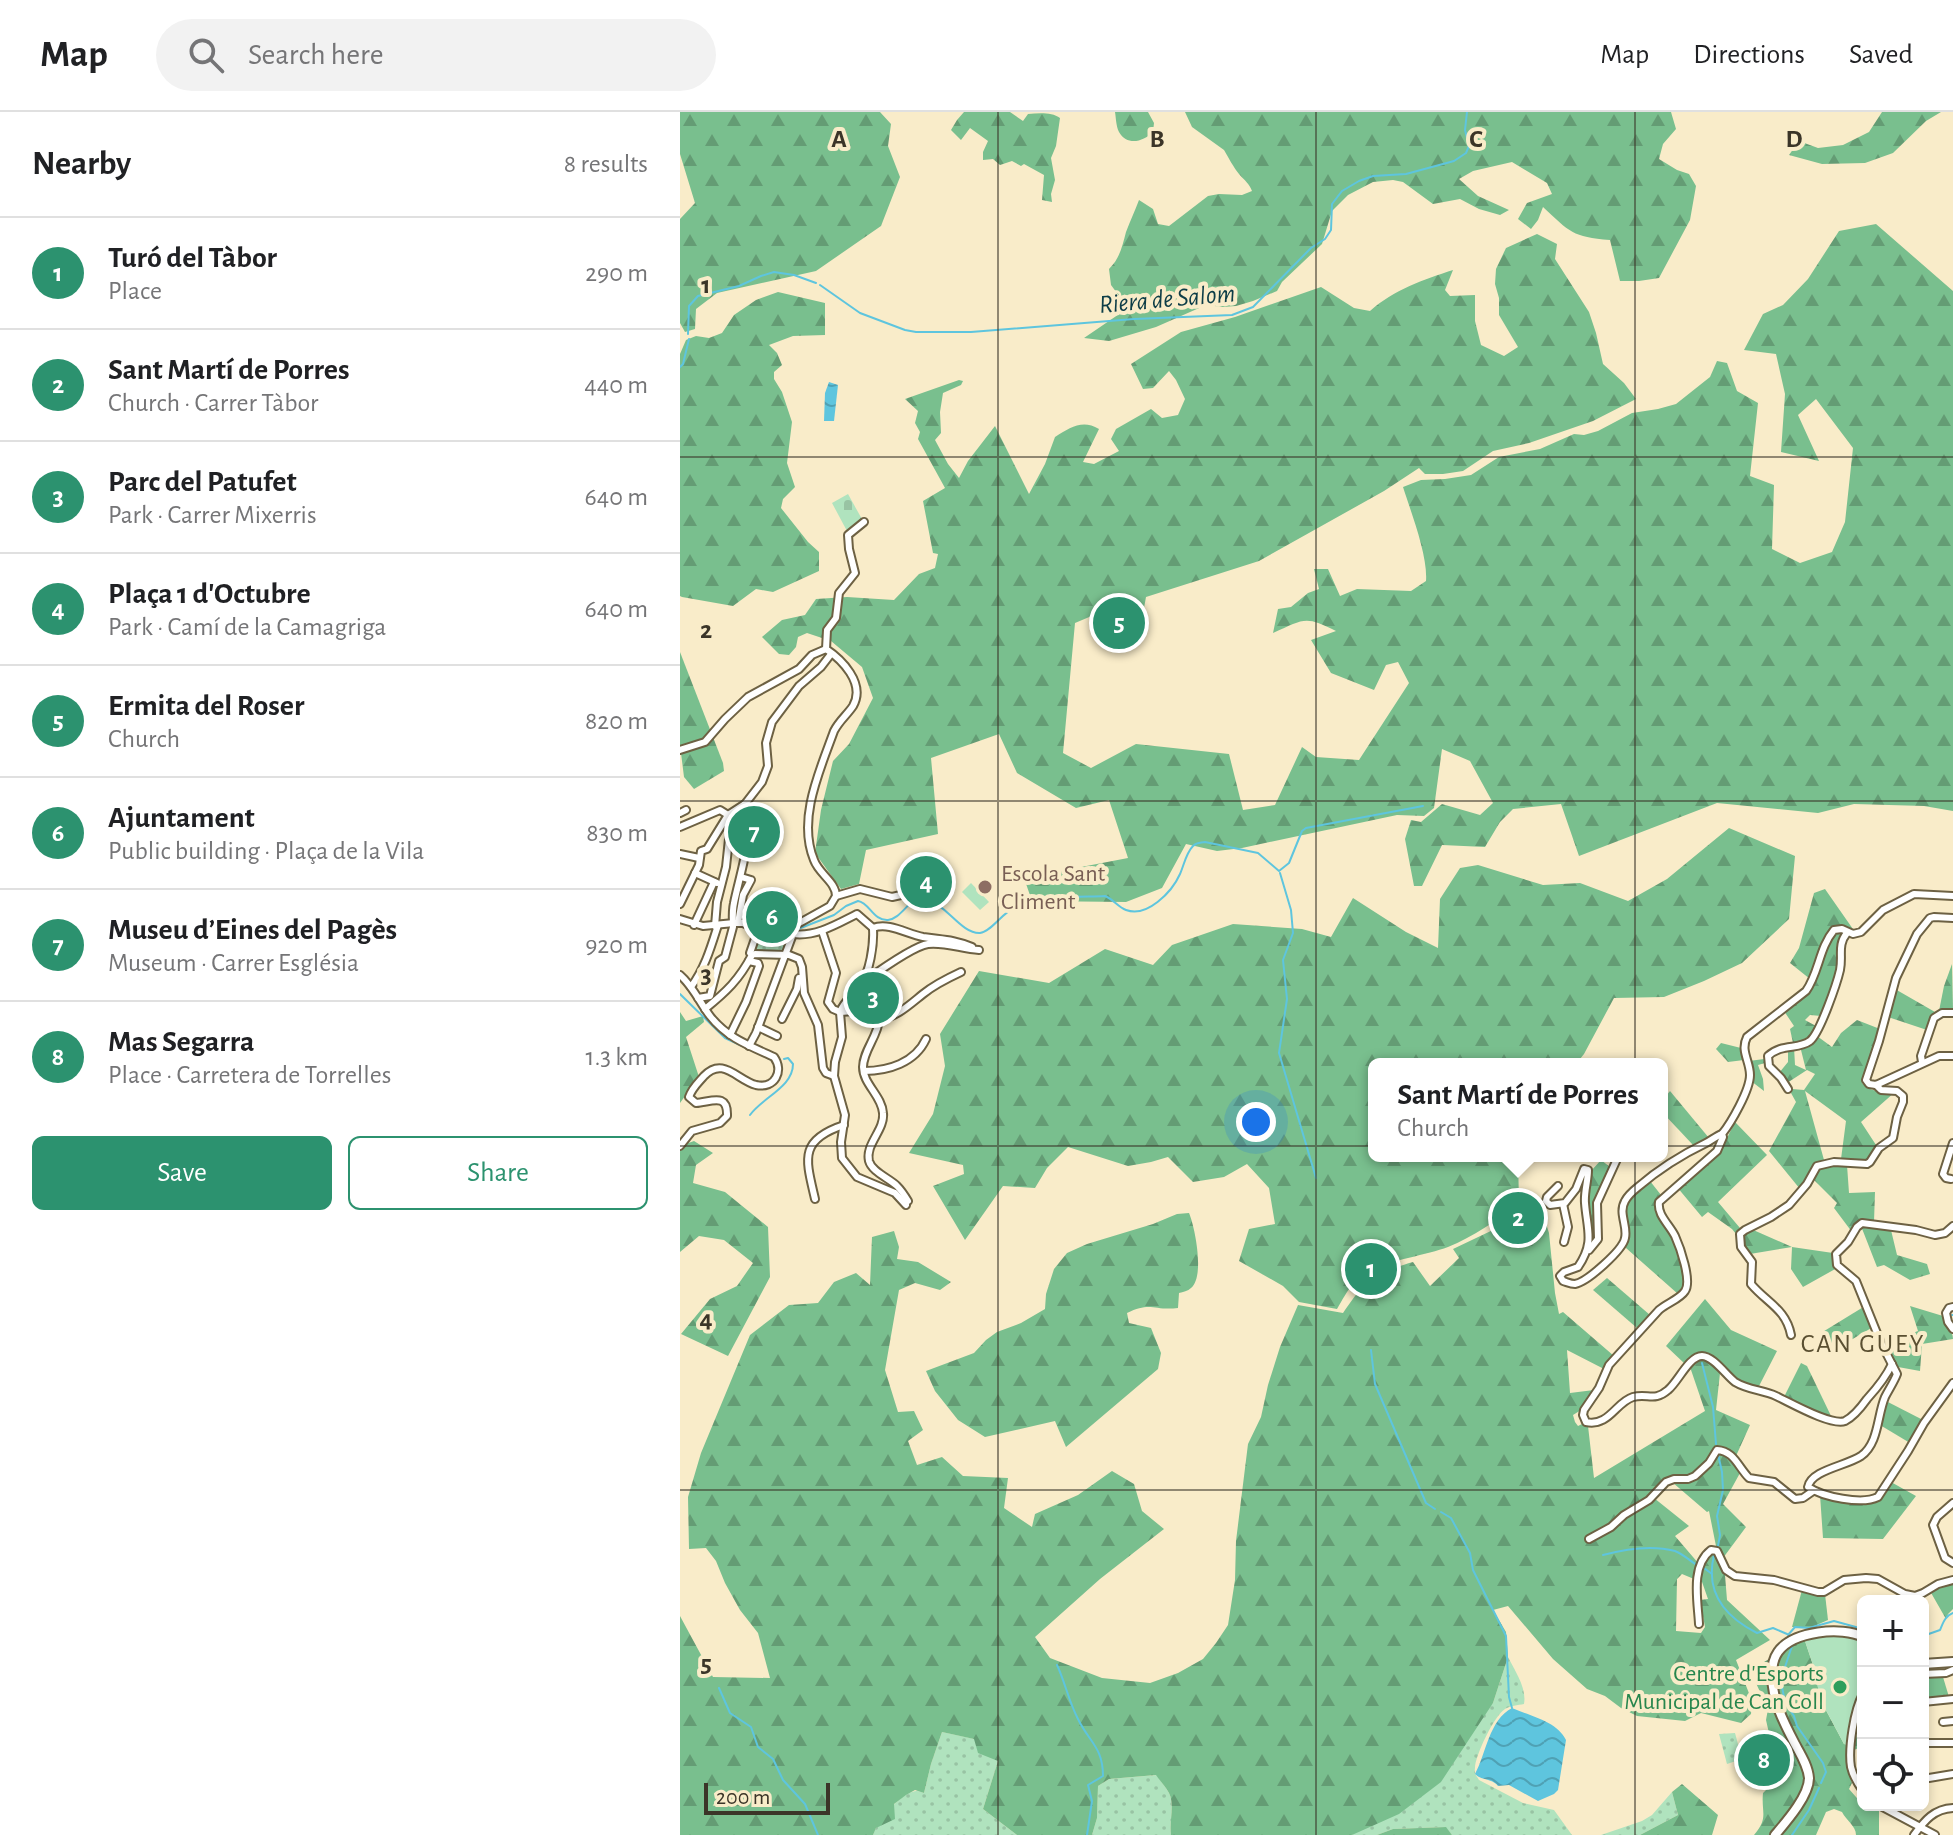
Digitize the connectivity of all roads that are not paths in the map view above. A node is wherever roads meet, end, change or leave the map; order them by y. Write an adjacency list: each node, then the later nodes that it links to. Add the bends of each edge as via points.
1 (864, 522): 2 (street, via 848,535 855,573 839,593 837,614 827,630)
2 (826, 654): 3 (street, via 812,655 799,669 748,697 705,742); 4 (street, via 821,667 772,722 766,743 768,766); 16 (street, via 837,656 848,668 856,697 832,736 807,830 815,862)
3 (680, 750)
4 (745, 804): 5 (street); 7 (street)
5 (728, 815): 6 (street, via 720,810); 8 (street)
6 (680, 827)
7 (746, 840): 9 (street, via 731,838); 21 (street, via 732,919)
8 (711, 843): 9 (street); 11 (street)
9 (728, 844): 14 (street)
10 (680, 854): 11 (street)
11 (699, 858): 12 (street)
12 (695, 873): 13 (street); 18 (street)
13 (714, 882): 14 (street); 22 (street)
14 (721, 885): 23 (street)
15 (910, 892): 16 (street, via 892,897 858,889)
16 (836, 896): 27 (street)
17 (1953, 896): 28 (street, via 1911,894 1883,910 1861,932)
18 (680, 904)
19 (1953, 918): 53 (street, via 1930,918 1904,960 1865,1078)
20 (680, 919): 22 (street)
21 (736, 923): 23 (street); 25 (street); 38 (street, via 710,996)
22 (694, 925): 23 (street)
23 (716, 926): 37 (street, via 711,949)
24 (873, 928): 26 (street, via 857,914); 32 (street); 34 (street, via 951,940 979,950 923,945)
25 (758, 930): 27 (street); 29 (street)
26 (822, 931): 27 (street); 40 (street, via 836,973 828,1002)
27 (792, 932): 30 (street)
28 (1847, 933): 54 (street, via 1839,973 1814,1037 1768,1056 1769,1066); 56 (street, via 1832,932 1806,991 1747,1037 1749,1080)
29 (752, 955): 30 (street); 39 (street, via 732,986); 45 (street, via 759,966)
30 (786, 955): 31 (street); 44 (street)
31 (801, 963): 42 (street, via 797,989); 52 (street, via 823,1068)
32 (867, 968): 34 (street); 36 (street)
33 (961, 972): 43 (street, via 899,1013)
34 (874, 974): 36 (street)
35 (680, 975): 37 (street)
36 (862, 983): 40 (street)
37 (691, 987): 38 (street)
38 (698, 998): 39 (street)
39 (705, 1009): 45 (street)
40 (840, 1012): 43 (street, via 869,1010); 52 (street, via 842,1037)
41 (1953, 1013): 50 (street, via 1934,1018)
42 (782, 1019)
43 (879, 1020): 51 (street)
44 (758, 1027): 46 (street); 48 (street)
45 (730, 1035): 48 (street)
46 (777, 1036)
47 (926, 1039): 51 (street, via 918,1053 897,1065)
48 (749, 1046): 58 (street, via 776,1060 779,1074 768,1084 754,1084 726,1070 710,1071 690,1091 690,1099 723,1102 725,1120 692,1131)
49 (1953, 1056): 50 (street)
50 (1922, 1062): 53 (street)
51 (864, 1071): 55 (street, via 884,1114 870,1164 897,1186 907,1203 849,1168 841,1152)
52 (834, 1076): 55 (street)
53 (1876, 1085): 69 (street, via 1903,1096 1893,1138 1867,1164 1817,1166 1789,1205 1740,1234 1741,1247 1753,1264 1751,1284 1783,1315)
54 (1788, 1089)
55 (844, 1125): 62 (street, via 820,1136 810,1148 807,1160)
56 (1722, 1134): 66 (street, via 1666,1165 1630,1195 1622,1210 1625,1235 1620,1248 1581,1282 1563,1281 1562,1273 1578,1267); 70 (street, via 1717,1151 1658,1207 1678,1243 1687,1288 1659,1310 1609,1365 1584,1410 1585,1420 1607,1417 1634,1397 1659,1396 1693,1359 1703,1356 1742,1385 1842,1421 1867,1400)
57 (1953, 1143): 60 (street, via 1943,1172)
58 (680, 1146)
59 (1616, 1162): 66 (street, via 1597,1201 1598,1239)
60 (1952, 1180)
61 (1558, 1186): 63 (street, via 1546,1201)
62 (815, 1199)
63 (1563, 1204): 65 (street, via 1568,1227); 66 (street, via 1588,1169)
64 (1953, 1226): 70 (street, via 1935,1235 1862,1223 1836,1254 1837,1265 1856,1281)
65 (1564, 1242)
66 (1588, 1251)
67 (1953, 1307): 68 (street, via 1946,1313)
68 (1953, 1329)
69 (1791, 1335)
70 (1892, 1364): 72 (street, via 1897,1376 1867,1450 1812,1478 1808,1485)
71 (1953, 1383): 72 (street, via 1878,1497 1869,1501)
72 (1813, 1491): 74 (street, via 1795,1499 1774,1482 1749,1478 1733,1456 1717,1450 1695,1476 1666,1482 1649,1500)
73 (1953, 1503): 75 (street, via 1933,1525 1945,1558)
74 (1589, 1539)
75 (1953, 1563)
76 (1953, 1580): 77 (street, via 1915,1596 1866,1578 1844,1580 1818,1592 1735,1576 1711,1550 1696,1587)
77 (1699, 1624)
78 (1857, 1634): 96 (main road, via 1838,1631 1799,1638 1774,1658 1775,1698 1809,1781)
79 (1953, 1662): 80 (main road)
80 (1929, 1664)
81 (1953, 1670): 82 (street)
82 (1929, 1674)
83 (1953, 1699): 84 (street)
84 (1929, 1701)
85 (1857, 1710): 92 (street, via 1851,1762)
86 (1953, 1721): 87 (street)
87 (1943, 1722)
88 (1929, 1743): 89 (street)
89 (1953, 1743)
90 (1953, 1774): 91 (street)
91 (1929, 1778)
92 (1857, 1781)
93 (1953, 1808): 95 (street, via 1933,1813)
94 (1890, 1811): 95 (street)
95 (1920, 1827): 97 (street); 98 (street)
96 (1775, 1835)
97 (1914, 1835)
98 (1935, 1835)

